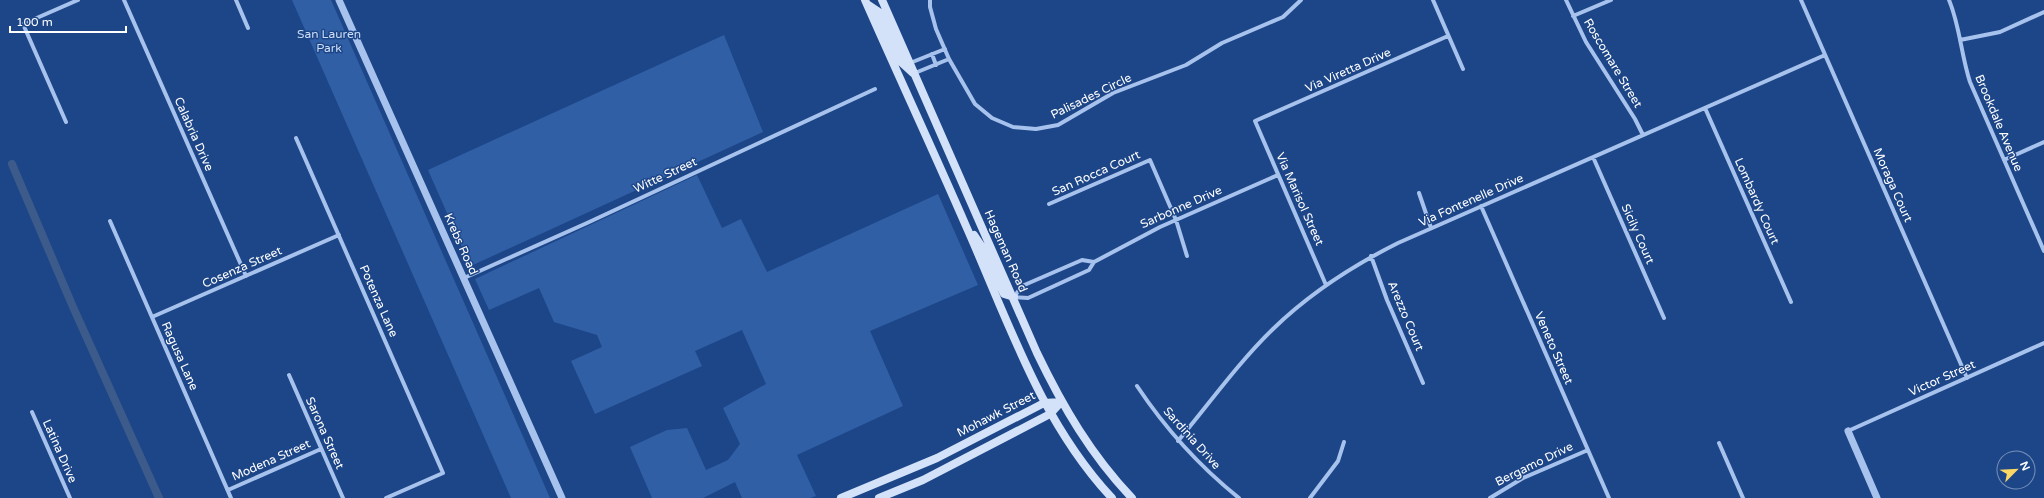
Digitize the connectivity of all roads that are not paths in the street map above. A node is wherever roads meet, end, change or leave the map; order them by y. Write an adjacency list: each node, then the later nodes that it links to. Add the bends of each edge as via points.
1 (78, 0): 30 (street, via 23,24)
2 (124, 0): 49 (street, Calabria Drive)
3 (236, 0): 16 (street)
4 (339, 0): 50 (street, Krebs Road)
5 (882, 0): 23 (main road, Hageman Road)
6 (930, 0): 19 (street, Palisades Circle, via 936,29)
7 (1301, 0): 22 (street, Palisades Circle, via 1283,17 1222,43 1186,65 1113,93 1058,125 1036,129 1013,127 992,118 975,104)
8 (1433, 0): 17 (street)
9 (1566, 0): 15 (street, Roscomare Street)
10 (1611, 0): 15 (street)
11 (1801, 0): 21 (street, Moraga Court)
12 (1949, 0): 18 (street, Brookdale Avenue)
13 (866, 2): 26 (main road, via 879,12 901,62); 42 (main road)
14 (2044, 12): 18 (street, via 2000,32)
15 (1574, 16): 31 (street, Roscomare Street, via 1586,42 1636,119)
16 (248, 28)
17 (1448, 36): 25 (street); 29 (street, Via Viretta Drive)
18 (1960, 40): 35 (street, Brookdale Avenue, via 1970,82)
19 (945, 49): 20 (street); 22 (street, Palisades Circle)
20 (932, 54): 23 (street); 24 (street)
21 (1825, 55): 28 (street, Via Fontenelle Drive); 58 (street, Moraga Court)
22 (949, 59): 24 (street)
23 (910, 64): 26 (main road, Hageman Road)
24 (936, 64): 26 (street)
25 (1463, 69)
26 (914, 74): 52 (main road, Hageman Road)
27 (875, 89): 50 (street, Witte Street)
28 (1705, 108): 31 (street, Via Fontenelle Drive); 53 (street, Lombardy Court)
29 (1255, 121): 36 (street, Via Marisol Street)
30 (66, 122)
31 (1643, 135): 34 (street, Via Fontenelle Drive)
32 (296, 138): 44 (street, Potenza Lane)
33 (2044, 142): 35 (street)
34 (1593, 157): 39 (street, Via Fontenelle Drive); 55 (street, Sicily Court)
35 (2004, 160): 45 (street, Brookdale Avenue)
36 (1278, 175): 40 (street, Sarbonne Drive); 51 (street, Via Marisol Street)
37 (1419, 193): 43 (street)
38 (1049, 204): 40 (street, San Rocca Court, via 1150,160)
39 (1481, 206): 43 (street, Via Fontenelle Drive); 70 (street, Veneto Street)
40 (1176, 220): 46 (street); 48 (street, Sarbonne Drive)
41 (110, 221): 54 (street, Ragusa Lane)
42 (966, 225): 52 (main road, via 982,247 1004,294); 62 (main road)
43 (1431, 228): 47 (street, Via Fontenelle Drive)
44 (339, 235): 49 (street, Cosenza Street); 75 (street, Potenza Lane, via 444,473)
45 (2044, 251)
46 (1187, 256)
47 (1371, 256): 51 (street, Via Fontenelle Drive); 59 (street, Arezzo Court)
48 (1094, 262): 52 (street, Sarbonne Drive, via 1089,270 1028,298); 52 (street, Sarbonne Drive, via 1082,260 1022,286)
49 (246, 276): 54 (street, Cosenza Street)
50 (464, 278): 76 (street, Krebs Road)
51 (1326, 285): 66 (street, Via Fontenelle Drive, via 1273,330 1252,352)
52 (1014, 297): 61 (main road, Hageman Road, via 1037,354)
53 (1791, 302)
54 (152, 317): 71 (street, Ragusa Lane)
55 (1664, 318)
56 (2044, 343): 58 (street, Victor Street)
57 (289, 375): 69 (street, Sarona Street)
58 (1967, 378): 65 (street, Victor Street)
59 (1423, 383)
60 (1137, 386): 66 (street, Sardinia Drive)
61 (1061, 402): 62 (main road, Mohawk Street); 64 (main road, Mohawk Street); 80 (main road, Hageman Road, via 1099,459)
62 (1044, 403): 64 (main road); 77 (main road, Mohawk Street, via 937,458)
63 (32, 412): 72 (street, Latina Drive)
64 (1050, 414): 78 (main road, Mohawk Street, via 923,480); 79 (main road, via 1084,464)
65 (1848, 431): 86 (street)
66 (1178, 441): 81 (street, Sardinia Drive)
67 (1344, 442): 82 (street, via 1338,461)
68 (1719, 443): 85 (street)
69 (322, 449): 71 (street, Modena Street); 74 (street, Sarona Street)
70 (1588, 450): 83 (street, Bergamo Drive, via 1523,478); 84 (street, Veneto Street)
71 (228, 490): 73 (street, Ragusa Lane)
72 (70, 498)
73 (231, 498)
74 (343, 498)
75 (386, 498)
76 (562, 498)
77 (841, 498)
78 (879, 498)
79 (1112, 498)
80 (1132, 498)
81 (1239, 498)
82 (1310, 498)
83 (1490, 498)
84 (1609, 498)
85 (1743, 498)
86 (1877, 498)

